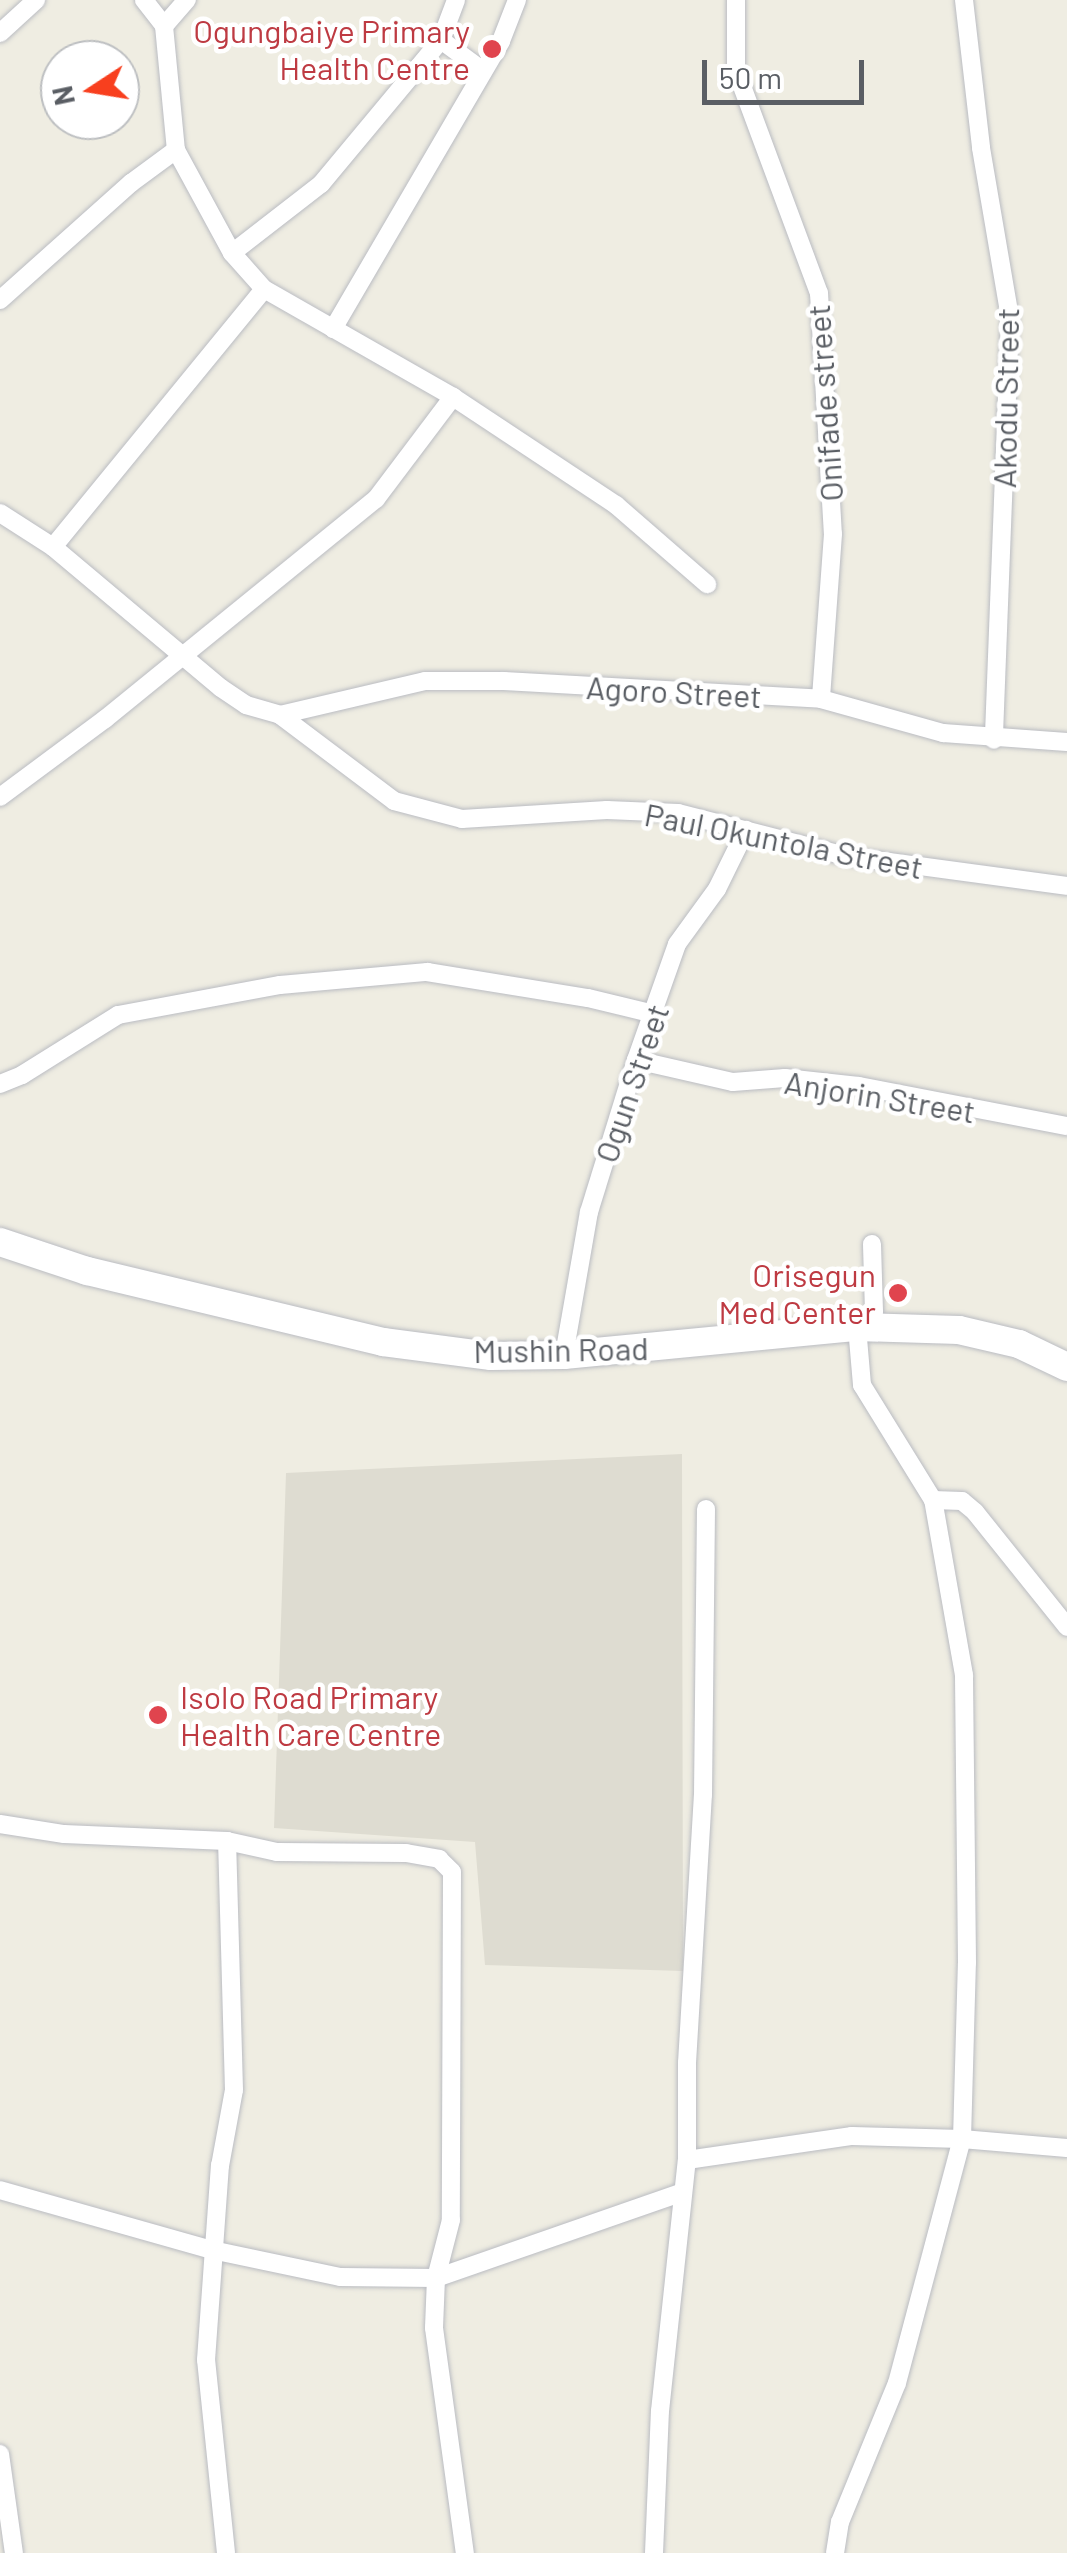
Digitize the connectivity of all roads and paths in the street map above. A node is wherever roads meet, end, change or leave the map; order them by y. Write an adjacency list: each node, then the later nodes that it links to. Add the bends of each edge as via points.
1 (36, 0): 9 (street)
2 (144, 0): 8 (street)
3 (187, 0): 8 (street)
4 (456, 0): 10 (street)
5 (517, 0): 11 (street)
6 (736, 0): 22 (street, Onifade street, via 736,70 819,293 832,534)
7 (964, 0): 24 (street, Akodu Street, via 1010,318)
8 (164, 26): 12 (street)
9 (0, 33)
10 (441, 40): 11 (street); 13 (street, via 321,184)
11 (483, 71): 16 (street)
12 (176, 150): 13 (street); 15 (street)
13 (232, 253): 14 (street)
14 (264, 288): 16 (street); 19 (street)
15 (0, 300)
16 (333, 330): 17 (street)
17 (453, 397): 20 (street, via 616,506); 21 (street, via 376,498)
18 (0, 512): 19 (street, Paul Okuntola Street)
19 (53, 547): 21 (street, Paul Okuntola Street)
20 (707, 584)
21 (183, 656): 23 (street, Paul Okuntola Street, via 246,705); 26 (street)
22 (821, 700): 23 (street, Agoro Street, via 425,681); 24 (street, Agoro Street)
23 (280, 714): 27 (street, Paul Okuntola Street, via 394,801 462,819 607,810 678,814)
24 (994, 740): 25 (street, Agoro Street)
25 (1067, 742)
26 (0, 798)
27 (746, 830): 28 (street, Paul Okuntola Street, via 846,856); 29 (street, Ogun Street, via 717,889 677,944)
28 (1067, 886)
29 (654, 1014): 30 (street, Ogun Street); 31 (street, via 427,972 280,985 118,1015)
30 (636, 1060): 32 (street, Anjorin Street, via 733,1082 785,1078 859,1086); 36 (street, Ogun Street, via 589,1212)
31 (0, 1084)
32 (1067, 1126)
33 (0, 1242): 36 (main road, Mushin Road, via 87,1272 384,1342 491,1356)
34 (872, 1244): 35 (street, via 874,1312)
35 (863, 1327): 36 (main road, Mushin Road); 37 (main road, Mushin Road, via 959,1330 1019,1344); 38 (street, via 862,1384)
36 (564, 1356)
37 (1067, 1367)
38 (933, 1500): 40 (street, via 962,1501 975,1512); 43 (street, via 964,1675)
39 (706, 1508): 45 (street)
40 (1067, 1627)
41 (0, 1824): 42 (street, via 82,1836)
42 (227, 1841): 48 (street, via 234,2090); 49 (street, via 277,1852 406,1853 439,1859 452,1872 451,2220)
43 (962, 2139): 44 (street); 45 (street, via 852,2136); 55 (street, via 897,2383 840,2522)
44 (1067, 2148)
45 (687, 2160): 47 (street)
46 (0, 2190): 48 (street)
47 (680, 2193): 49 (street); 54 (street)
48 (212, 2250): 49 (street, via 340,2276); 52 (street, via 206,2360)
49 (436, 2278): 53 (street, via 438,2380)
50 (0, 2454): 51 (street)
51 (14, 2553)
52 (226, 2553)
53 (465, 2553)
54 (654, 2553)
55 (835, 2553)

